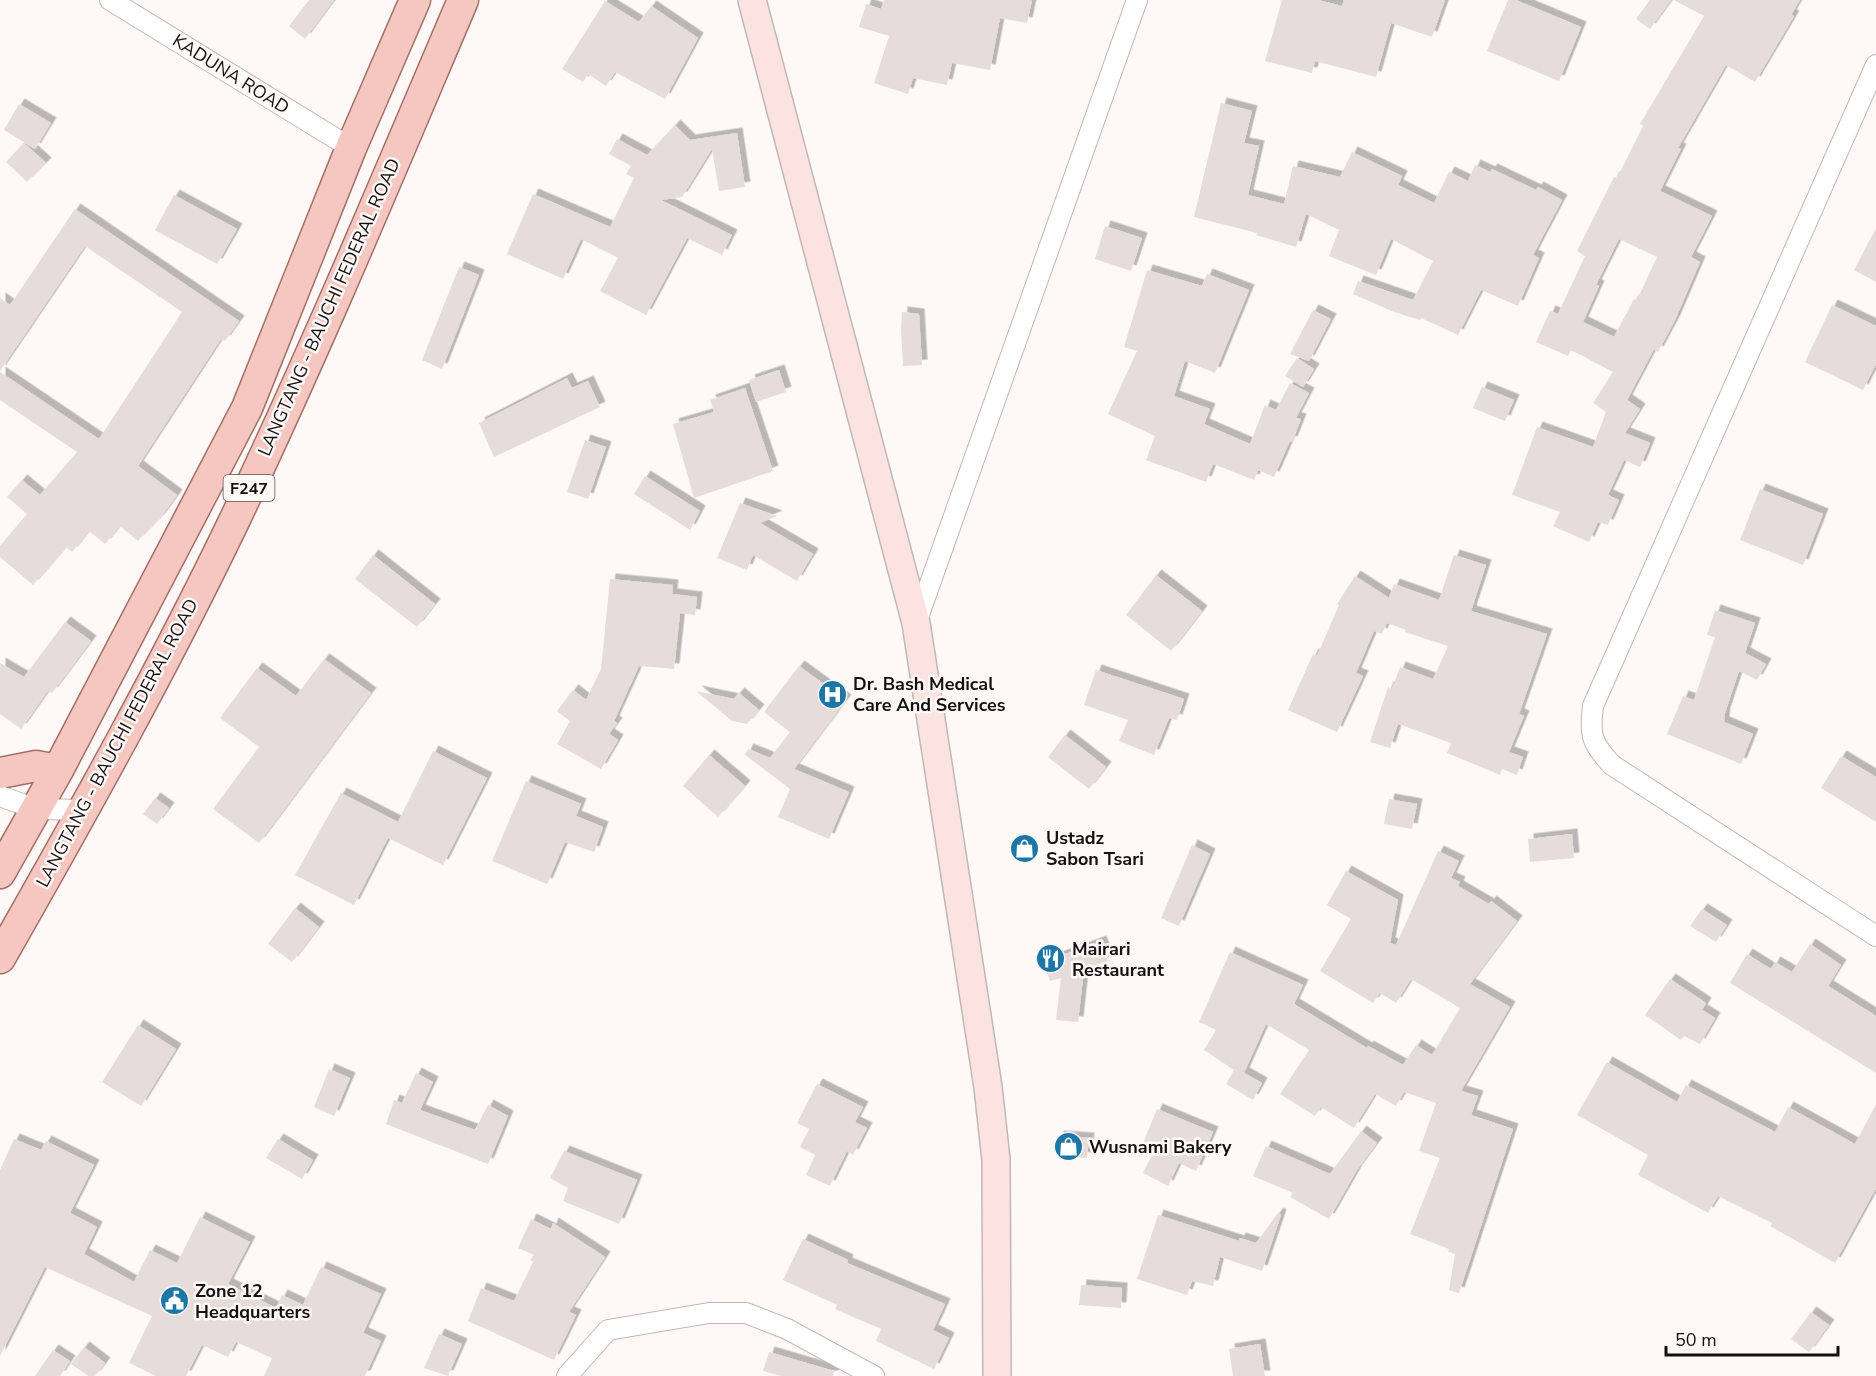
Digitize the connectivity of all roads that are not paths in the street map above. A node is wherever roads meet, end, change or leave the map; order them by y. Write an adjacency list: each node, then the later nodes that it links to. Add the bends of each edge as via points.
1 (110, 0): 7 (street, KADUNA ROAD)
2 (416, 0): 7 (main road, LANGTANG - BAUCHI FEDERAL ROAD / F247)
3 (462, 0): 13 (main road, LANGTANG - BAUCHI FEDERAL ROAD / F247, via 234,520)
4 (752, 0): 8 (street)
5 (1137, 0): 8 (street)
6 (1876, 65): 15 (street, via 1593,706 1590,729 1598,750 1612,765)
7 (351, 148): 9 (main road, LANGTANG - BAUCHI FEDERAL ROAD / F247, via 247,408)
8 (915, 623): 19 (street, via 996,1160)
9 (58, 770): 10 (main road, via 36,766); 12 (main road, LANGTANG - BAUCHI FEDERAL ROAD / F247)
10 (0, 773)
11 (0, 796): 12 (street)
12 (36, 809): 13 (street); 14 (main road, LANGTANG - BAUCHI FEDERAL ROAD / F247)
13 (85, 810): 16 (main road, LANGTANG - BAUCHI FEDERAL ROAD / F247)
14 (0, 873)
15 (1876, 936)
16 (0, 958)
17 (567, 1376): 18 (street, via 608,1330 709,1313 746,1313 787,1329)
18 (874, 1376)
19 (997, 1376)

